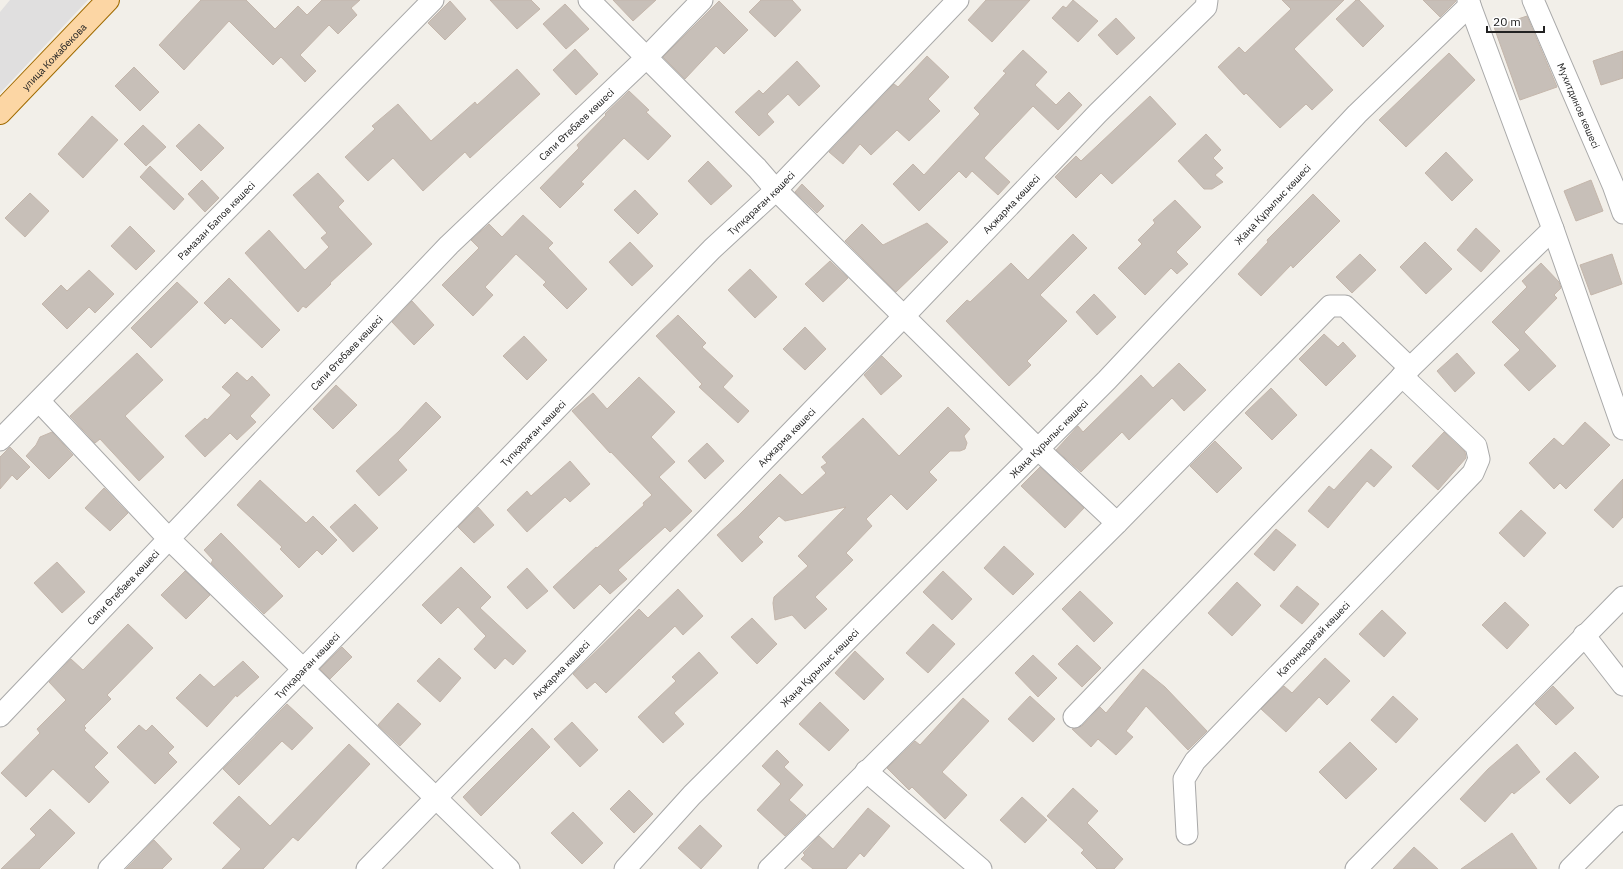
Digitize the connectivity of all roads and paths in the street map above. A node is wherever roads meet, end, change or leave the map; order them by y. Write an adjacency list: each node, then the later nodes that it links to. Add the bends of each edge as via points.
1 (108, 0): 10 (main road, улица Кожабекова)
2 (432, 0): 16 (street, Рамазан Бапов көшесі)
3 (589, 0): 9 (street)
4 (702, 0): 9 (street, Сапи Өтебаев көшесі)
5 (958, 0): 11 (street, Түпқараған көшесі)
6 (1533, 0): 12 (street, Мухитдинов көшесі)
7 (1207, 3): 14 (street, Ақжарма көшесі)
8 (1469, 3): 13 (street); 19 (street, Жаңа Құрылыс көшесі, via 1357,114 1107,380)
9 (646, 58): 11 (street); 21 (street, Сапи Өтебаев көшесі, via 449,245)
10 (0, 114)
11 (776, 190): 14 (street); 24 (street, Түпқараған көшесі, via 712,249)
12 (1623, 213)
13 (1553, 229): 15 (street); 17 (street)
14 (904, 316): 19 (street); 29 (street, Ақжарма көшесі)
15 (1406, 372): 20 (street, via 1345,306 1330,306); 27 (street); 31 (street, Қатонқарағай көшесі, via 1476,446 1479,459 1473,473 1195,761 1184,779)
16 (39, 401): 18 (street, Рамазан Бапов көшесі); 21 (street)
17 (1623, 429)
18 (0, 440)
19 (1037, 448): 20 (street); 36 (street, Жаңа Құрылыс көшесі, via 692,795)
20 (1117, 523): 28 (street)
21 (168, 538): 24 (street); 26 (street, Сапи Өтебаев көшесі)
22 (1623, 597): 23 (street)
23 (1584, 635): 25 (street); 38 (street)
24 (303, 670): 29 (street); 33 (street, Түпқараған көшесі)
25 (1623, 685)
26 (0, 716)
27 (1074, 717)
28 (866, 771): 32 (street); 37 (street)
29 (435, 798): 34 (street, Ақжарма көшесі); 35 (street)
30 (1623, 816): 39 (street)
31 (1186, 834)
32 (774, 868)
33 (109, 869)
34 (367, 869)
35 (509, 869)
36 (625, 869)
37 (981, 869)
38 (1356, 869)
39 (1570, 869)

